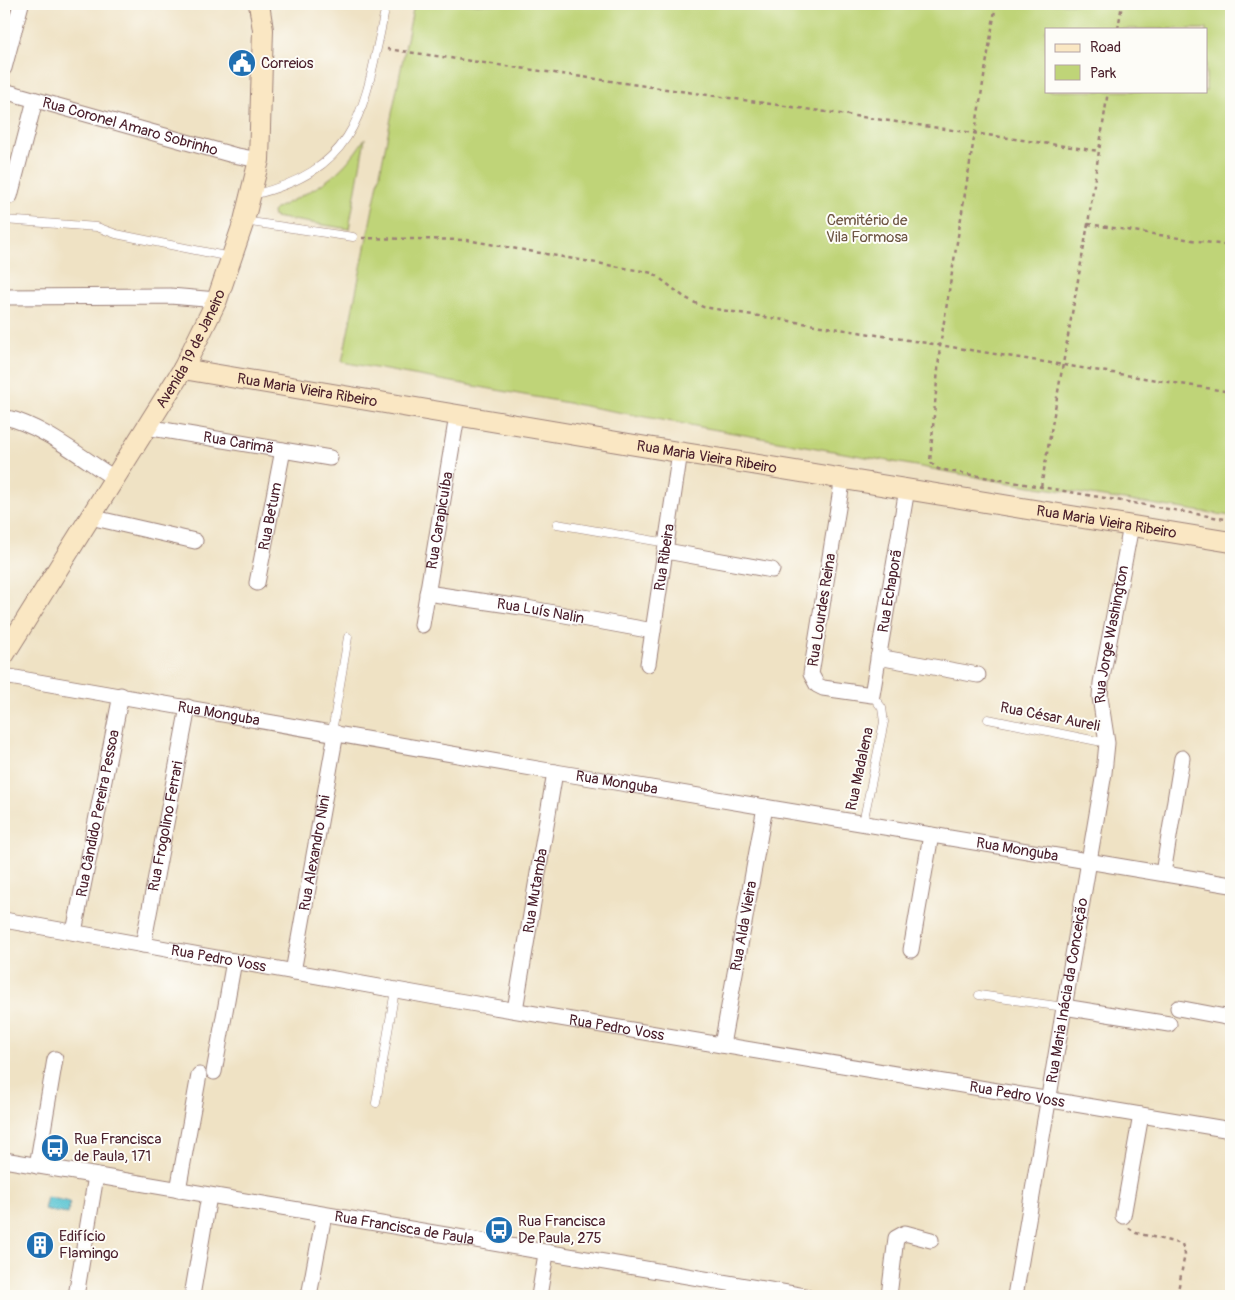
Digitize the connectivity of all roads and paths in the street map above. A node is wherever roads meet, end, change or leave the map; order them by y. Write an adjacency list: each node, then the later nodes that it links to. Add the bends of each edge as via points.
1 (21, 4): 8 (street)
2 (260, 4): 14 (street, Avenida 19 de Janeiro, via 263,30)
3 (996, 4): 12 (path)
4 (1122, 4): 6 (path)
5 (384, 15): 7 (lane)
6 (1118, 28)
7 (377, 47): 12 (path); 16 (lane, via 362,110 340,147 303,179)
8 (4, 68)
9 (4, 91): 11 (street, Rua Coronel Amaro Sobrinho)
10 (1108, 92): 13 (path)
11 (35, 100): 14 (street, Rua Coronel Amaro Sobrinho); 15 (street)
12 (975, 134): 13 (path); 25 (path)
13 (1098, 151): 19 (path)
14 (258, 160): 16 (street, Avenida 19 de Janeiro)
15 (10, 196)
16 (251, 196): 18 (street, Avenida 19 de Janeiro)
17 (4, 220): 22 (lane, via 98,227 116,234)
18 (244, 221): 20 (lane); 22 (street, Avenida 19 de Janeiro)
19 (1088, 224): 21 (path); 26 (path)
20 (353, 237): 25 (path, via 467,240 653,273 703,307)
21 (1231, 246)
22 (233, 257): 24 (street, Avenida 19 de Janeiro)
23 (4, 297): 24 (street, via 170,296)
24 (217, 300): 27 (street, Avenida 19 de Janeiro)
25 (940, 346): 26 (path); 37 (path, via 930,462 938,469)
26 (1063, 365): 28 (path); 37 (path)
27 (183, 369): 29 (street, Rua Maria Vieira Ribeiro); 31 (street, Avenida 19 de Janeiro)
28 (1231, 392)
29 (457, 416): 33 (street, Rua Maria Vieira Ribeiro); 48 (street, Rua Carapicuíba)
30 (4, 417): 35 (street, via 40,431)
31 (146, 427): 32 (street, Rua Carimã); 35 (street, Avenida 19 de Janeiro)
32 (283, 450): 34 (street, Rua Carimã); 47 (street, Rua Betum)
33 (680, 452): 36 (street, Rua Maria Vieira Ribeiro); 45 (street, Rua Ribeira)
34 (330, 458)
35 (114, 478): 39 (street, Avenida 19 de Janeiro)
36 (843, 478): 38 (street, Rua Maria Vieira Ribeiro); 57 (street, Rua Lourdes Reina, via 811,674 822,688)
37 (1041, 487): 40 (path)
38 (907, 489): 42 (street, Rua Maria Vieira Ribeiro); 53 (street, Rua Echaporã)
39 (90, 517): 43 (street); 52 (street, Avenida 19 de Janeiro)
40 (1231, 520)
41 (557, 524): 45 (lane)
42 (1131, 526): 44 (street, Rua Maria Vieira Ribeiro); 62 (street, Rua Jorge Washington, via 1101,683)
43 (195, 541)
44 (1231, 542)
45 (666, 547): 46 (street); 50 (street, Rua Ribeira)
46 (772, 570)
47 (257, 583)
48 (427, 593): 49 (street, Rua Carapicuíba); 50 (street, Rua Luís Nalin)
49 (422, 624)
50 (653, 631): 54 (street, Rua Ribeira)
51 (348, 637): 61 (lane)
52 (5, 649)
53 (878, 657): 55 (street); 57 (street, Rua Echaporã)
54 (648, 664)
55 (978, 675)
56 (4, 676): 58 (street, Rua Monguba)
57 (872, 694): 66 (lane, Rua Madalena, via 882,708 884,722)
58 (121, 695): 59 (street, Rua Monguba); 72 (street, Rua Cândido Pereira Pessoa)
59 (188, 707): 61 (street, Rua Monguba); 73 (street, Rua Frogolino Ferrari)
60 (988, 719): 62 (lane, Rua César Aureli)
61 (334, 732): 64 (street, Rua Monguba); 76 (street, Rua Alexandro Nini)
62 (1107, 743): 68 (street, Rua Maria Inácia da Conceição)
63 (1182, 758): 69 (street)
64 (556, 772): 65 (street, Rua Monguba); 81 (street, Rua Mutamba)
65 (765, 807): 66 (street, Rua Monguba); 84 (street, Rua Alda Vieira)
66 (863, 823): 67 (street, Rua Monguba)
67 (932, 835): 68 (street, Rua Monguba); 74 (street)
68 (1089, 861): 69 (street, Rua Monguba); 79 (street, Rua Maria Inácia da Conceição)
69 (1163, 873): 70 (street, Rua Monguba)
70 (1231, 885)
71 (4, 920): 72 (street, Rua Pedro Voss)
72 (74, 932): 73 (street, Rua Pedro Voss)
73 (143, 945): 75 (street, Rua Pedro Voss)
74 (911, 950)
75 (234, 961): 76 (street, Rua Pedro Voss); 86 (street)
76 (293, 972): 77 (street, Rua Pedro Voss)
77 (395, 990): 81 (street, Rua Pedro Voss); 89 (lane)
78 (979, 995): 79 (lane)
79 (1064, 1007): 83 (street); 88 (street, Rua Maria Inácia da Conceição)
80 (1178, 1008): 82 (street)
81 (515, 1010): 84 (street, Rua Pedro Voss)
82 (1231, 1018)
83 (1170, 1024)
84 (722, 1045): 88 (street, Rua Pedro Voss)
85 (55, 1059): 93 (street)
86 (214, 1072)
87 (199, 1075): 95 (street)
88 (1048, 1100): 90 (street, Rua Pedro Voss); 108 (street, Rua Maria Inácia da Conceição)
89 (376, 1103)
90 (1141, 1115): 91 (street, Rua Pedro Voss); 98 (street)
91 (1231, 1130)
92 (4, 1160): 93 (street, Rua Francisca de Paula)
93 (37, 1166): 94 (street, Rua Francisca de Paula)
94 (96, 1176): 95 (street, Rua Francisca de Paula); 102 (street)
95 (178, 1190): 96 (street, Rua Francisca de Paula)
96 (209, 1196): 97 (street, Rua Francisca de Paula); 103 (street)
97 (324, 1215): 100 (street, Rua Francisca de Paula); 104 (street)
98 (1123, 1216): 109 (path, via 1128,1227 1136,1233 1182,1244 1185,1254)
99 (931, 1240): 107 (street, via 905,1233 896,1238)
100 (546, 1254): 101 (street, Rua Francisca de Paula); 105 (street)
101 (770, 1293): 106 (street, Rua Francisca de Paula)
102 (76, 1296)
103 (192, 1296)
104 (309, 1296)
105 (539, 1296)
106 (805, 1296)
107 (888, 1296)
108 (1015, 1296)
109 (1177, 1296)

